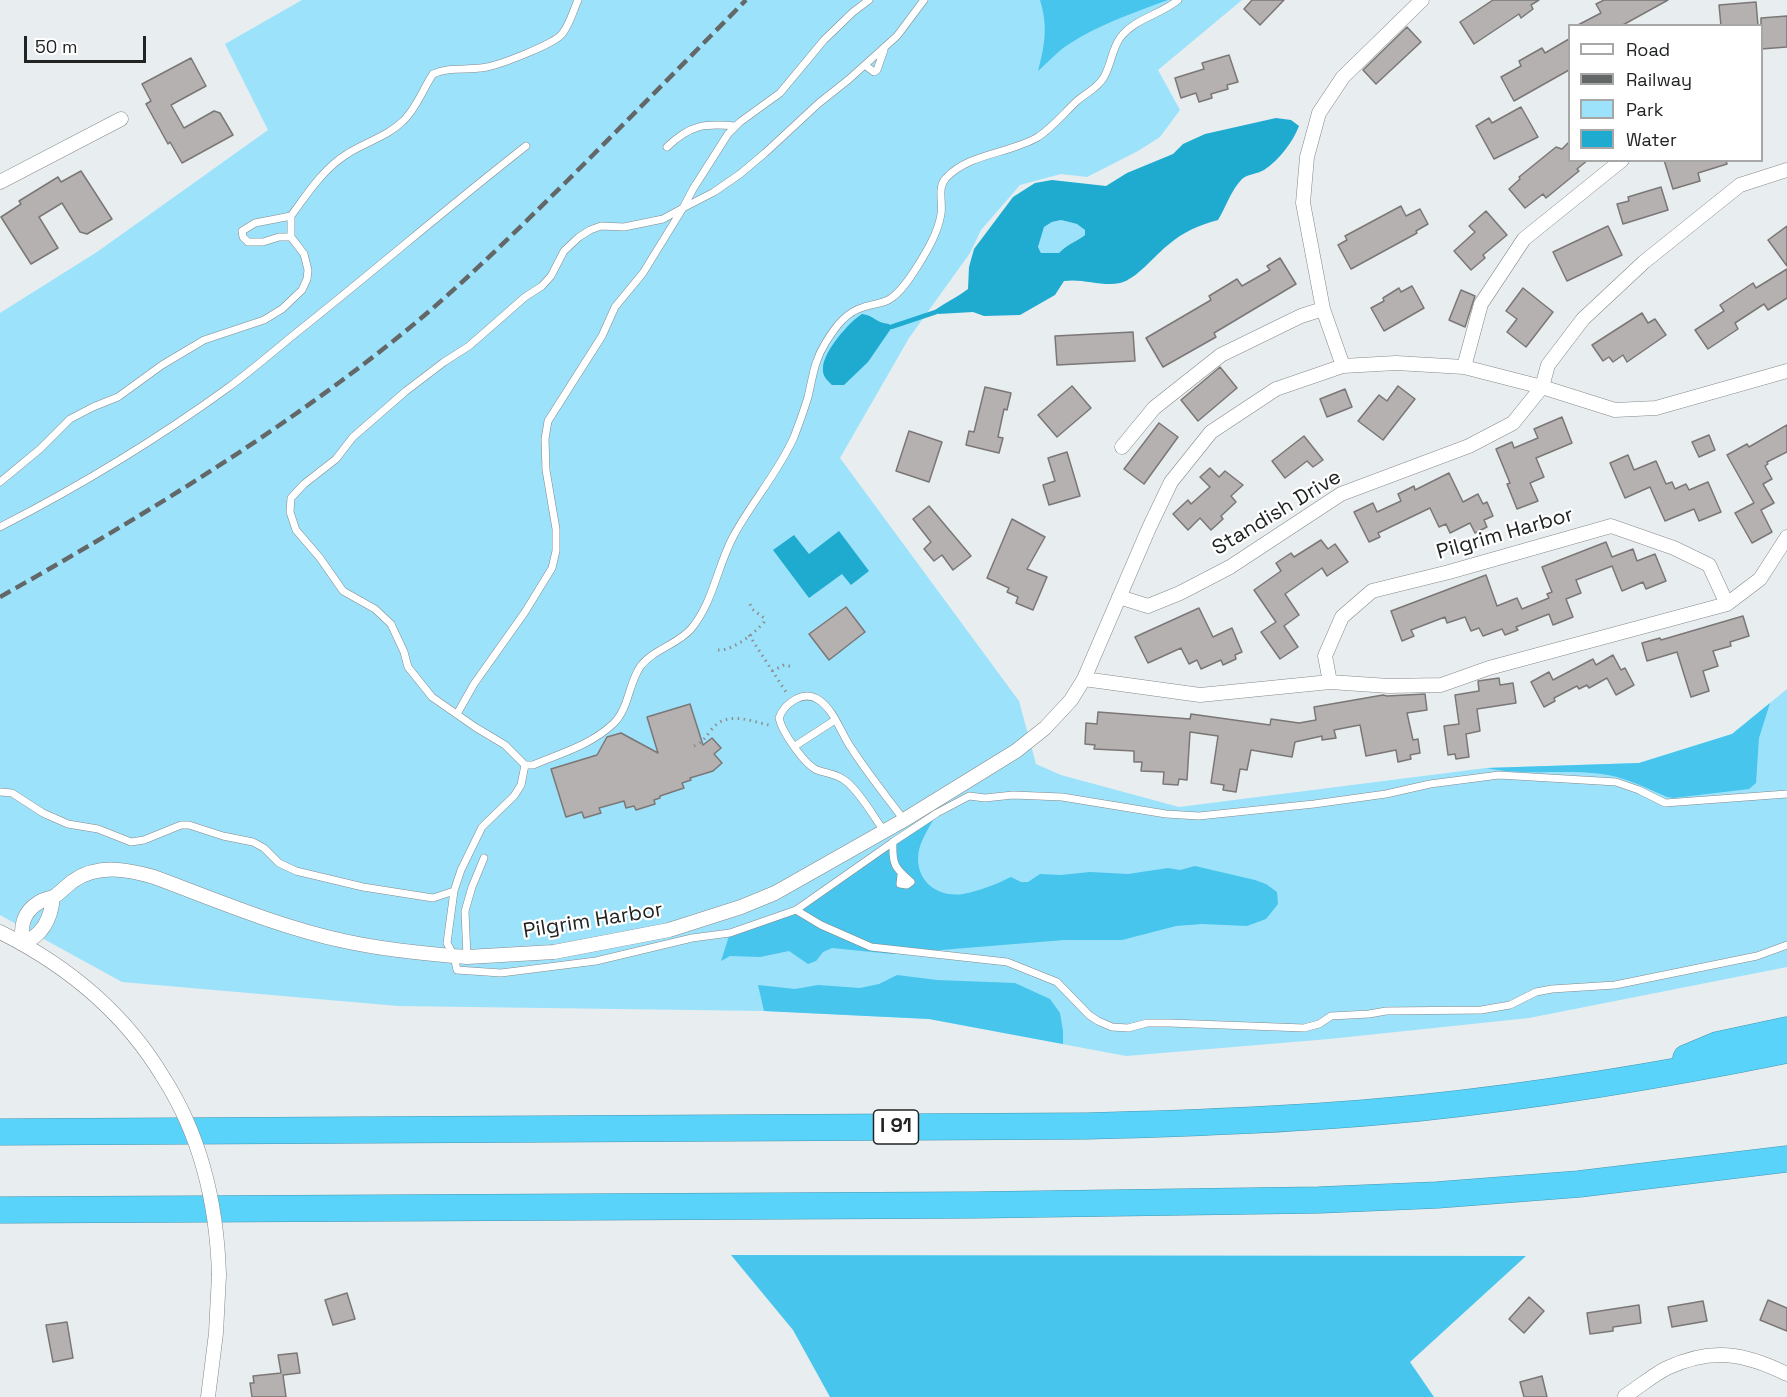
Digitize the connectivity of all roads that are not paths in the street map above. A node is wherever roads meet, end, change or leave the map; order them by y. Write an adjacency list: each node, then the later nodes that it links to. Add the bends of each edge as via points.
1 (578, 0): 16 (lane, via 562,34 552,43 486,68 455,68 433,74 406,119 328,169)
2 (869, 0): 9 (lane, via 824,40 780,93)
3 (924, 0): 6 (lane)
4 (1178, 0): 34 (lane, via 1146,17 1119,39 1098,87 1079,99 1053,126 1036,138 960,166 946,177 937,230 911,276 889,300 848,314 816,360 793,438 733,536 707,602 692,628 641,666 622,712 608,728 576,748)
5 (1422, 0): 18 (street, via 1343,77 1318,113 1307,157 1303,203)
6 (884, 48): 7 (lane); 7 (lane, via 877,70)
7 (865, 65): 15 (lane, via 740,174)
8 (121, 119): 14 (street)
9 (735, 126): 11 (lane, via 699,126); 15 (lane)
10 (526, 146): 25 (lane, via 231,386 157,438)
11 (667, 147)
12 (1620, 162): 20 (street, via 1524,239 1481,304)
13 (1787, 170): 22 (street, via 1740,185 1644,262 1582,319 1548,365)
14 (0, 182)
15 (683, 208): 31 (lane, via 643,273 615,307 602,336 548,421 546,470 556,529 552,568); 31 (lane, via 663,219 624,227 601,226 579,237 564,251 542,286 406,391 291,498 290,512 296,530 343,591 375,609 391,624 408,667 432,697)
16 (291, 216): 17 (lane); 17 (lane, via 255,223 242,231 248,242)
17 (291, 237): 24 (lane, via 304,254 307,279 302,290 282,309 264,320 204,340 118,397 70,419)
18 (1323, 309): 19 (street); 23 (street, via 1221,355 1154,408)
19 (1343, 366): 20 (street, Pilgrim Harbor, via 1396,363); 27 (street, Pilgrim Harbor, via 1276,389 1211,432 1170,482)
20 (1464, 367): 22 (street, Pilgrim Harbor)
21 (1787, 371): 22 (street, Pilgrim Harbor, via 1656,408 1615,410)
22 (1542, 387): 27 (street, Standish Drive, via 1513,423 1469,446 1341,494 1230,567 1180,593 1148,606)
23 (1122, 447)
24 (0, 482)
25 (0, 527)
26 (1787, 537): 28 (street, via 1760,579)
27 (1119, 597): 29 (street, Pilgrim Harbor)
28 (1727, 604): 30 (street, via 1489,668 1441,686); 30 (street, Pilgrim Harbor, via 1709,565 1611,526 1372,591 1342,618 1325,656)
29 (1084, 679): 30 (street, via 1200,696); 37 (street, Pilgrim Harbor, via 1045,728 1016,751)
30 (1330, 682)
31 (457, 714): 34 (lane, via 505,745)
32 (835, 720): 33 (lane); 33 (lane, via 814,697 796,698 778,718); 37 (lane)
33 (795, 746): 38 (lane, via 816,770 837,775 849,784)
34 (525, 765): 41 (lane, via 514,796 482,827)
35 (0, 792): 41 (lane, via 12,793 62,822 131,842 189,825 253,842 296,872 433,898)
36 (1787, 794): 38 (lane, via 1665,803 1616,782 1499,775 1314,804 1199,816 1062,797 969,796)
37 (904, 820): 38 (street, Pilgrim Harbor)
38 (889, 837): 40 (lane); 43 (lane); 47 (street, Pilgrim Harbor, via 775,893 669,930 554,952)
39 (484, 858): 47 (lane, via 465,911)
40 (901, 875)
41 (454, 891): 47 (lane, via 447,943)
42 (53, 897): 45 (street, via 50,916 41,932); 45 (street, Pilgrim Harbor, via 38,902 27,914 21,928); 47 (street, Pilgrim Harbor, via 90,872 136,872 285,925 343,941)
43 (796, 910): 46 (lane, via 870,947 1007,962 1057,982 1098,1022 1128,1028 1147,1023 1304,1028 1344,1014 1481,1010 1510,1005 1552,989 1615,985 1757,956); 47 (lane, via 730,933 585,962 501,973 457,970)
44 (0, 932): 45 (street)
45 (23, 944): 56 (street, bridge, via 66,970 95,995 135,1038 163,1077 183,1115 204,1170 215,1220 219,1275)
46 (1787, 945)
47 (460, 957)
48 (1787, 1030): 50 (highway, via 1717,1046)
49 (1787, 1050): 50 (highway, I 91)
50 (1653, 1076): 51 (highway, I 91, via 1420,1108 1155,1125)
51 (0, 1132)
52 (1787, 1159): 53 (highway, via 1567,1185 1319,1200)
53 (0, 1210)
54 (1787, 1374): 55 (street, via 1735,1354 1698,1357 1666,1368)
55 (1625, 1396)
56 (208, 1397)

